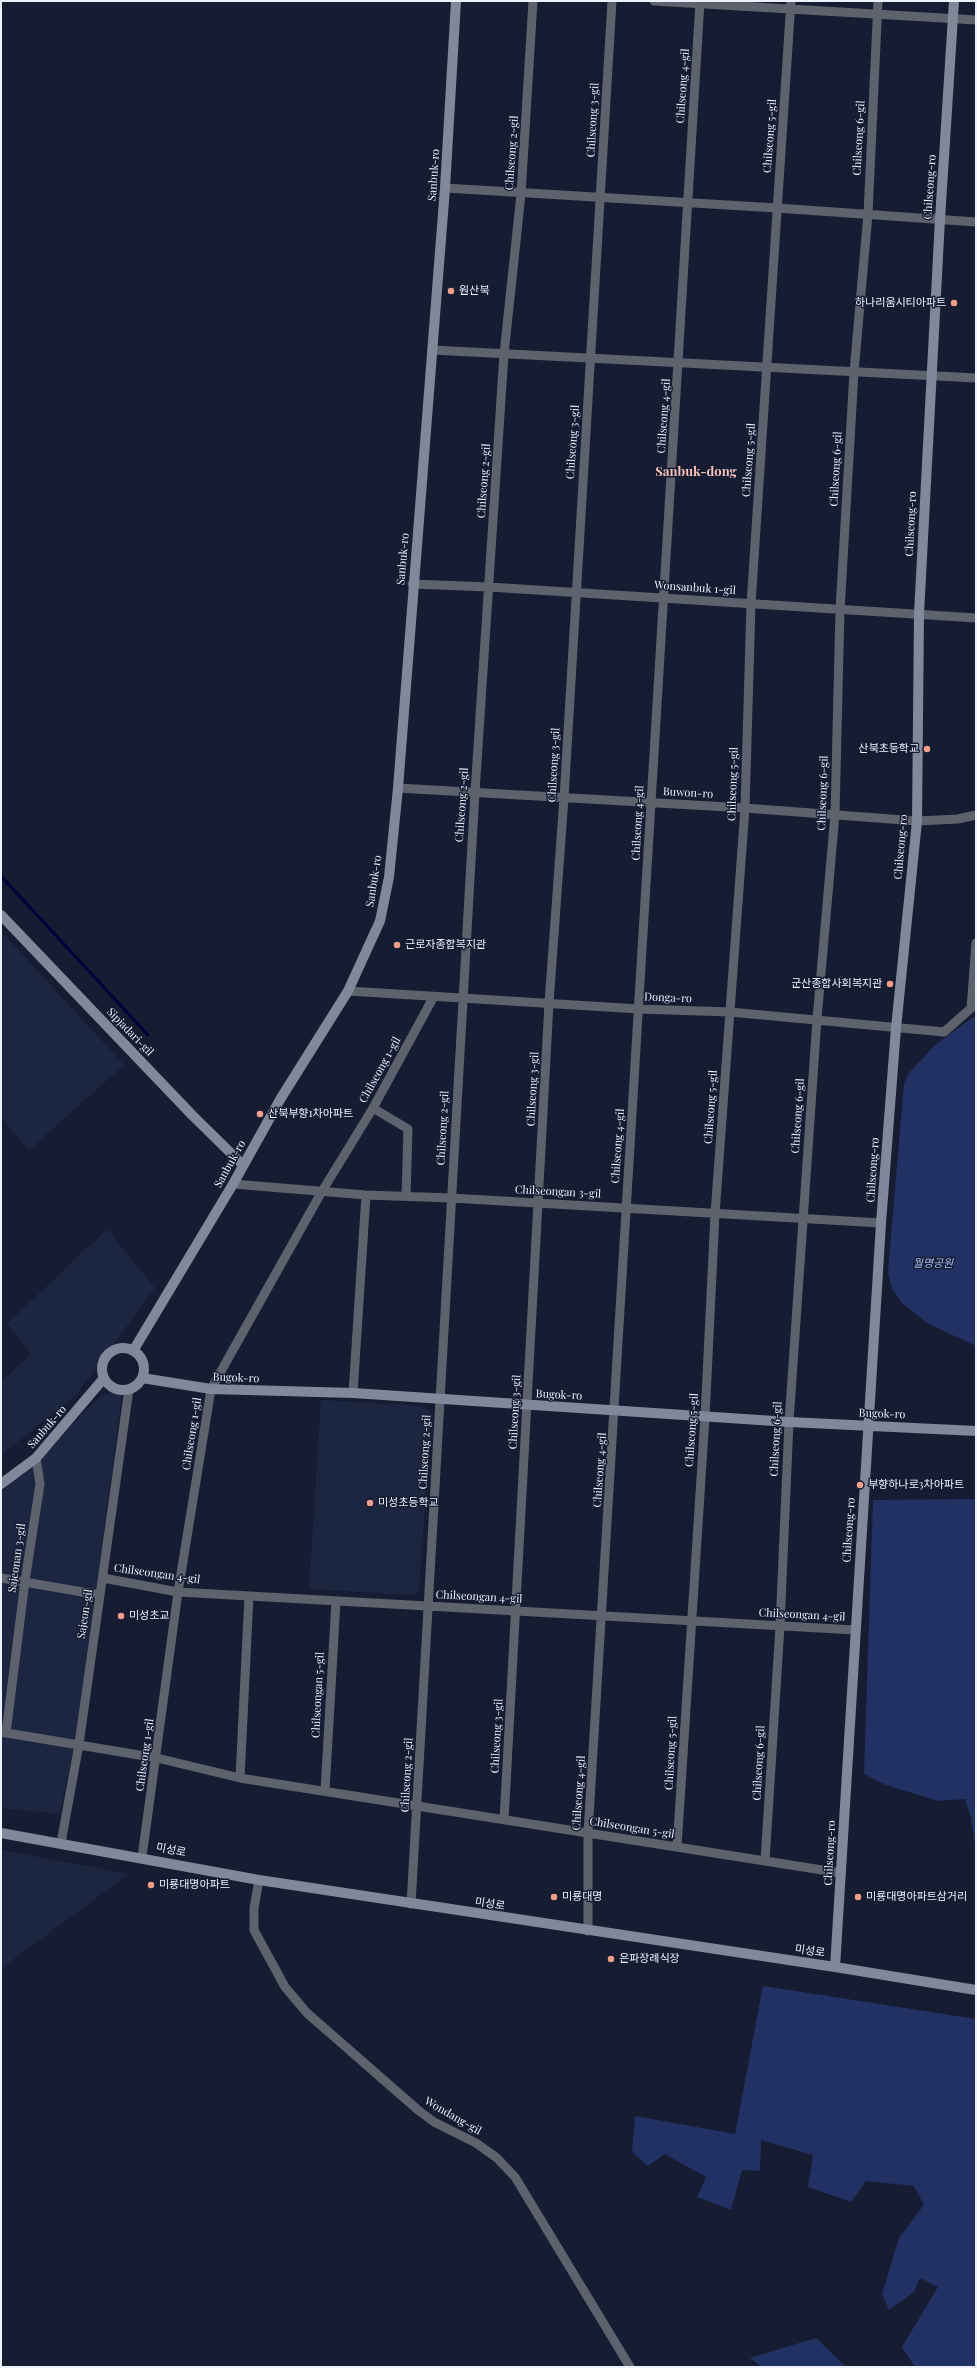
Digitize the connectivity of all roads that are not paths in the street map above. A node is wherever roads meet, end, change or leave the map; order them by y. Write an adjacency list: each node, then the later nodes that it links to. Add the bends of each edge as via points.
1 (456, 1): 12 (street, Sanbuk-ro)
2 (534, 1): 13 (street, Chilseong 2-gil)
3 (612, 1): 14 (street, Chilseong 3-gil)
4 (654, 1): 7 (street)
5 (878, 1): 9 (street, Chilseong 6-gil)
6 (954, 1): 10 (street, Chilseong-ro)
7 (700, 2): 8 (street); 15 (street, Chilseong 4-gil)
8 (791, 5): 9 (street); 16 (street, Chilseong 5-gil)
9 (877, 15): 10 (street); 17 (street, Chilseong 6-gil)
10 (953, 19): 11 (street); 18 (street, Chilseong-ro)
11 (976, 20)
12 (445, 188): 13 (street); 20 (street, Sanbuk-ro)
13 (521, 194): 14 (street); 21 (street, Chilseong 2-gil)
14 (601, 198): 15 (street); 22 (street, Chilseong 3-gil)
15 (688, 203): 16 (street); 23 (street, Chilseong 4-gil)
16 (777, 208): 17 (street); 24 (street, Chilseong 5-gil)
17 (868, 214): 18 (street); 25 (street, Chilseong 6-gil)
18 (940, 219): 19 (street); 26 (street, Chilseong-ro)
19 (976, 222)
20 (432, 350): 21 (street); 28 (street, Sanbuk-ro)
21 (504, 354): 22 (street); 29 (street, Chilseong 2-gil)
22 (590, 359): 23 (street, Chilseong 4-gil); 30 (street, Chilseong 3-gil)
23 (679, 364): 24 (street, Chilseong 4-gil); 31 (street, Chilseong 4-gil)
24 (767, 368): 25 (street); 32 (street, Chilseong 5-gil)
25 (854, 372): 26 (street); 33 (street, Chilseong 6-gil)
26 (931, 376): 27 (street); 34 (street, Chilseong-ro)
27 (976, 378)
28 (412, 584): 29 (street, Wonsanbuk 1-gil); 36 (street, Sanbuk-ro)
29 (489, 587): 30 (street, Wonsanbuk 1-gil); 37 (street, Chilseong 2-gil)
30 (575, 593): 31 (street, Wonsanbuk 1-gil); 38 (street, Chilseong 3-gil)
31 (664, 598): 32 (street, Wonsanbuk 1-gil); 39 (street, Chilseong 4-gil)
32 (751, 604): 33 (street, Wonsanbuk 1-gil); 40 (street, Chilseong 5-gil)
33 (840, 610): 34 (street, Wonsanbuk 1-gil); 41 (street, Chilseong 6-gil)
34 (919, 614): 35 (street, Wonsanbuk 1-gil); 43 (street, Chilseong-ro)
35 (976, 618)
36 (398, 788): 37 (street, Buwon-ro); 46 (street, Sanbuk-ro, via 389,877 380,921)
37 (475, 792): 38 (street, Buwon-ro); 48 (street, Chilseong 2-gil)
38 (564, 798): 39 (street, Buwon-ro); 49 (street, Chilseong 3-gil)
39 (651, 802): 40 (street, Buwon-ro); 51 (street, Chilseong 4-gil)
40 (745, 808): 41 (street, Buwon-ro); 52 (street, Chilseong 5-gil)
41 (835, 814): 43 (street, Buwon-ro); 53 (street, Chilseong 6-gil)
42 (976, 815): 43 (street, Buwon-ro, via 958,819)
43 (916, 821): 54 (street, Chilseong-ro)
44 (1, 915): 56 (street, Sipjadari-gil)
45 (976, 943): 50 (street)
46 (348, 991): 47 (street, Donga-ro); 56 (street, Sanbuk-ro, via 281,1098)
47 (434, 998): 48 (street, Donga-ro); 55 (street, Chilseong 1-gil)
48 (463, 998): 49 (street, Donga-ro); 61 (street, Chilseong 2-gil)
49 (549, 1003): 51 (street, Donga-ro); 62 (street, Chilseong 3-gil)
50 (974, 1006): 54 (street, Donga-ro, via 944,1032)
51 (639, 1009): 52 (street, Donga-ro); 63 (street, Chilseong 4-gil)
52 (730, 1012): 53 (street, Donga-ro); 64 (street, Chilseong 5-gil)
53 (817, 1019): 54 (street, Donga-ro); 65 (street, Chilseong 6-gil)
54 (896, 1028): 66 (street, Chilseong-ro)
55 (373, 1108): 58 (street, Chilseong 1-gil); 60 (street, via 408,1129)
56 (243, 1165): 57 (street, Sanbuk-ro)
57 (233, 1184): 58 (street, Chilseongan 3-gil); 67 (street, Sanbuk-ro)
58 (321, 1193): 59 (street, Chilseongan 3-gil); 71 (street, Chilseong 1-gil)
59 (366, 1195): 60 (street, Chilseongan 3-gil); 72 (street)
60 (406, 1196): 61 (street, Chilseongan 3-gil)
61 (451, 1198): 62 (street, Chilseongan 3-gil); 73 (street, Chilseong 2-gil)
62 (540, 1203): 63 (street, Chilseongan 3-gil); 74 (street, Chilseong 3-gil)
63 (625, 1208): 64 (street, Chilseongan 3-gil); 75 (street, Chilseong 4-gil)
64 (715, 1214): 65 (street, Chilseongan 3-gil); 76 (street, Chilseong 5-gil)
65 (803, 1219): 66 (street, Chilseongan 3-gil); 77 (street, Chilseong 6-gil)
66 (881, 1223): 78 (street, Chilseong-ro)
67 (133, 1351): 68 (street, via 117,1349 106,1356 101,1370); 69 (street, via 144,1364)
68 (104, 1378): 70 (street, via 118,1390); 80 (street, Sanbuk-ro)
69 (142, 1378): 70 (street); 71 (street, Bugok-ro)
70 (129, 1389): 83 (street, Sajeon-gil)
71 (211, 1389): 72 (street, Bugok-ro); 85 (street, Chilseong 1-gil)
72 (353, 1394): 73 (street, Bugok-ro)
73 (440, 1399): 74 (street, Bugok-ro); 89 (street, Chilseong 2-gil)
74 (527, 1405): 75 (street, Bugok-ro); 90 (street, Chilseong 3-gil)
75 (615, 1410): 76 (street, Bugok-ro); 91 (street, Chilseong 4-gil)
76 (705, 1417): 77 (street, Bugok-ro); 92 (street, Chilseong 5-gil)
77 (789, 1422): 78 (street, Bugok-ro); 93 (street, Chilseong 6-gil)
78 (867, 1426): 79 (street, Bugok-ro); 94 (street, Chilseong-ro)
79 (976, 1431)
80 (36, 1458): 81 (street, Sanbuk-ro); 84 (street, Sajeonan 3-gil, via 40,1484)
81 (1, 1484)
82 (1, 1578): 84 (street)
83 (103, 1578): 85 (street, Chilseongan 4-gil); 86 (street, Sajeon-gil)
84 (25, 1581): 86 (street); 95 (street, Sajeonan 3-gil)
85 (178, 1592): 87 (street, Chilseongan 4-gil); 97 (street, Chilseong 1-gil)
86 (100, 1595): 96 (street, Sajeon-gil)
87 (248, 1596): 88 (street, Chilseongan 4-gil); 98 (street)
88 (336, 1601): 89 (street, Chilseongan 4-gil); 99 (street, Chilseongan 5-gil)
89 (428, 1606): 90 (street, Chilseongan 4-gil); 100 (street, Chilseong 2-gil)
90 (515, 1611): 91 (street, Chilseongan 4-gil); 101 (street, Chilseong 3-gil)
91 (603, 1616): 92 (street, Chilseongan 4-gil); 103 (street, Chilseong 4-gil)
92 (691, 1621): 93 (street, Chilseongan 4-gil); 105 (street, Chilseong 5-gil)
93 (780, 1626): 94 (street, Chilseongan 4-gil); 107 (street, Chilseong 6-gil)
94 (855, 1630): 108 (street, Chilseong-ro)
95 (4, 1732): 96 (street, Chilseongan 5-gil)
96 (78, 1744): 97 (street, Chilseongan 5-gil); 104 (street, Sajeon-gil)
97 (157, 1758): 98 (street, Chilseongan 5-gil); 106 (street, Chilseong 1-gil)
98 (240, 1778): 99 (street, Chilseongan 5-gil)
99 (325, 1791): 100 (street, Chilseongan 5-gil)
100 (417, 1806): 101 (street, Chilseongan 5-gil); 110 (street, Chilseong 2-gil)
101 (504, 1820): 103 (street, Chilseongan 5-gil)
102 (1, 1833): 104 (street, 미성로)
103 (588, 1833): 105 (street, Chilseongan 5-gil); 111 (street, Chilseong 4-gil)
104 (62, 1843): 106 (street, 미성로)
105 (677, 1847): 107 (street, Chilseongan 5-gil)
106 (142, 1857): 109 (street, 미성로)
107 (766, 1861): 108 (street, Chilseongan 5-gil)
108 (841, 1873): 112 (street, Chilseong-ro)
109 (259, 1880): 110 (street, 미성로); 114 (street, Wondang-gil, via 254,1908 254,1930 285,1987 307,2013 418,2110 434,2122 476,2143 497,2158 515,2177)
110 (411, 1904): 111 (street, 미성로)
111 (588, 1930): 112 (street, 미성로)
112 (835, 1967): 113 (street, 미성로)
113 (976, 1990)
114 (630, 2367)

